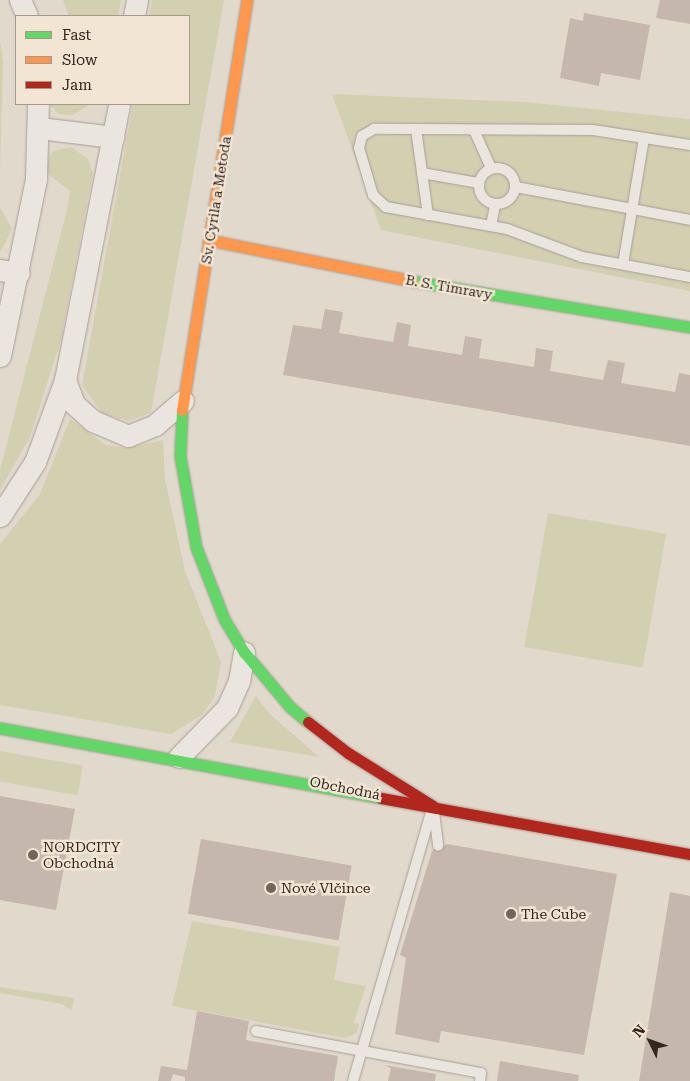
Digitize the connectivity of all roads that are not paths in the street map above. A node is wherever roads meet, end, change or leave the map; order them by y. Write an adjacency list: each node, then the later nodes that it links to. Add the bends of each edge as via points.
1 (20, 0): 4 (street)
2 (137, 0): 5 (street)
3 (247, 0): 23 (street, Sv. Cyrila a Metoda)
4 (27, 15)
5 (134, 15)
6 (38, 105): 8 (street)
7 (119, 105): 11 (street)
8 (39, 128): 11 (street); 25 (street, via 36,179)
9 (416, 129): 10 (lane); 15 (lane); 20 (lane, via 374,129 362,136 358,148 380,203)
10 (474, 130): 12 (lane, via 593,130); 14 (lane)
11 (113, 137): 29 (street)
12 (644, 138): 13 (lane); 19 (lane)
13 (690, 145)
14 (491, 168): 16 (lane); 17 (lane, via 508,171)
15 (422, 173): 16 (lane); 20 (lane)
16 (479, 183): 18 (lane, via 482,197)
17 (516, 187): 18 (lane, via 510,199); 19 (lane)
18 (495, 204): 22 (lane)
19 (632, 209): 21 (lane); 24 (lane)
20 (428, 215): 22 (lane)
21 (690, 220)
22 (491, 226): 24 (lane, via 582,257)
23 (210, 240): 27 (street, B. S. Timravy, via 349,270); 30 (street, Sv. Cyrila a Metoda)
24 (623, 264): 26 (lane)
25 (9, 272): 28 (street)
26 (690, 277)
27 (690, 327)
28 (0, 356)
29 (65, 380): 30 (street, via 74,404 92,421 128,436 155,425); 31 (street, via 35,462)
30 (183, 401): 32 (street, Sv. Cyrila a Metoda, via 180,456 196,548 207,582)
31 (0, 516)
32 (244, 652): 34 (street, via 238,681 226,708); 35 (street, Sv. Cyrila a Metoda, via 290,707 317,731)
33 (0, 728): 34 (street, Obchodná)
34 (179, 757): 35 (street, Obchodná)
35 (433, 806): 36 (lane); 37 (street, Obchodná); 39 (lane)
36 (438, 846)
37 (690, 854)
38 (256, 1031): 39 (lane)
39 (359, 1050): 40 (lane); 41 (lane, via 481,1073)
40 (353, 1081)
41 (480, 1081)

